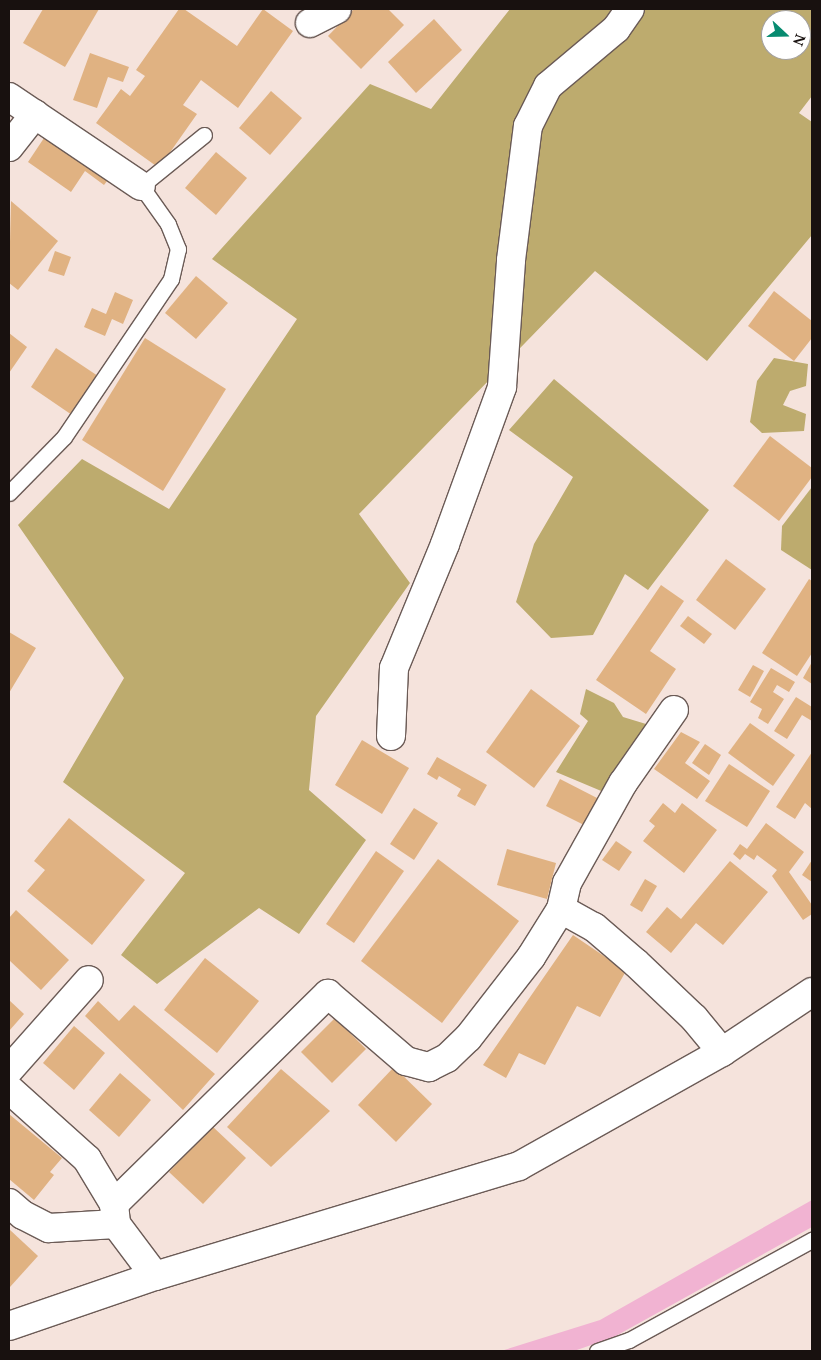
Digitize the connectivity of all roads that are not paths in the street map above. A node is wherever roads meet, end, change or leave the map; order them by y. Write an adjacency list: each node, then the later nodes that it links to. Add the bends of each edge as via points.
1 (337, 9): 3 (street)
2 (630, 9): 11 (street, via 616,29 548,86 528,126 511,260 502,387 446,544 394,668)
3 (310, 23)
4 (9, 97): 5 (street)
5 (35, 114): 7 (street); 8 (street)
6 (204, 135): 8 (lane)
7 (9, 147)
8 (141, 186): 9 (lane, via 168,224 178,249 171,279 64,437)
9 (9, 493)
10 (674, 710): 12 (street, via 623,783 567,883)
11 (391, 736)
12 (561, 909): 15 (street, via 594,927 636,963 694,1018); 19 (street, via 530,957 468,1038 447,1058 429,1067 406,1061 328,994)
13 (89, 980): 16 (street)
14 (812, 992): 15 (street)
15 (722, 1052): 21 (street, via 519,1166)
16 (9, 1070)
17 (9, 1089): 19 (street, via 88,1159)
18 (9, 1203): 19 (street, via 23,1215 49,1228)
19 (115, 1214): 21 (street)
20 (812, 1240): 23 (lane, via 629,1340)
21 (155, 1276): 22 (street)
22 (9, 1326)
23 (598, 1351)

